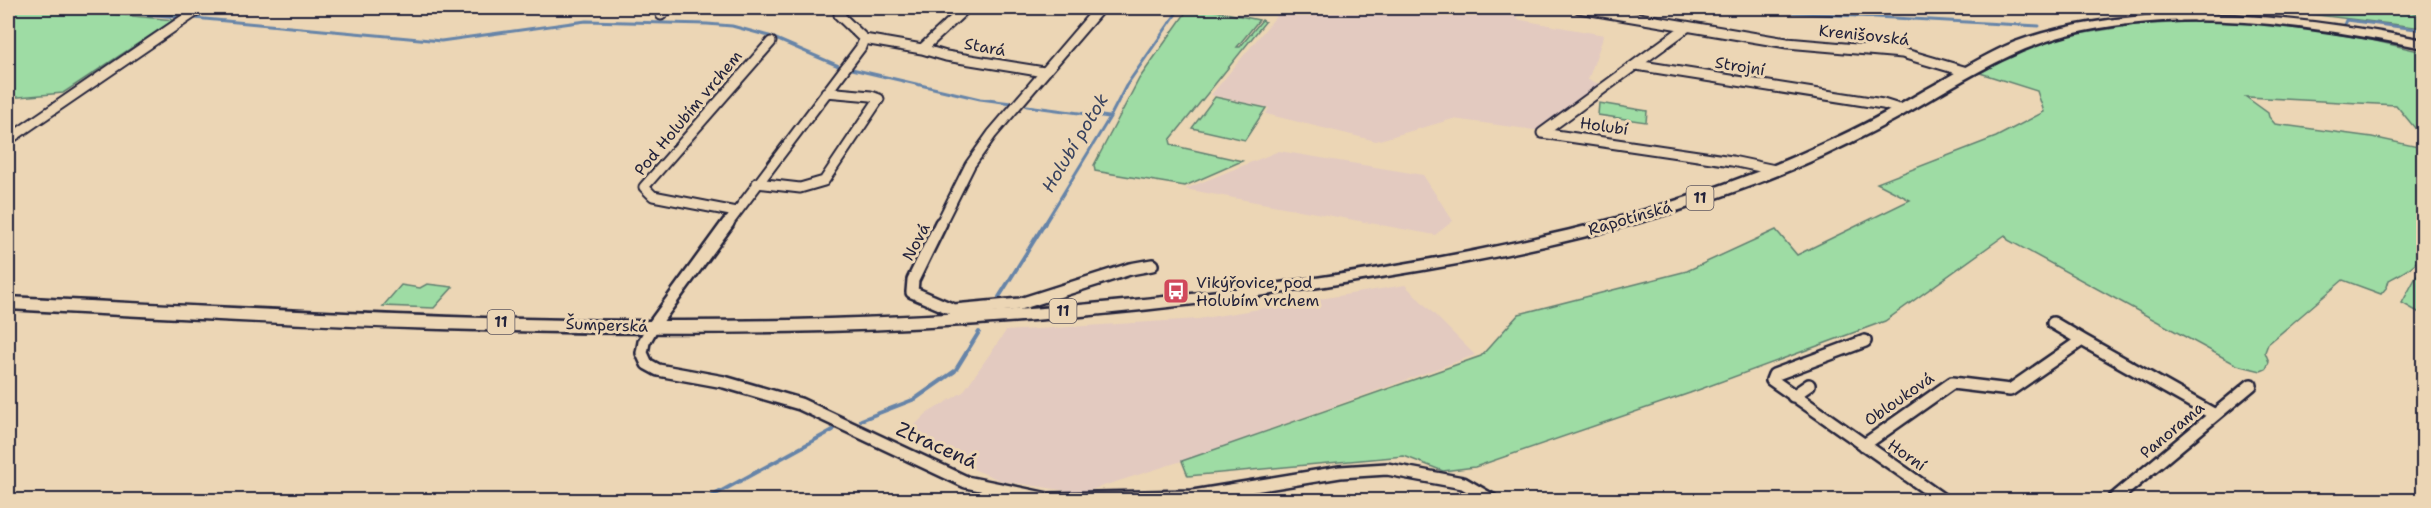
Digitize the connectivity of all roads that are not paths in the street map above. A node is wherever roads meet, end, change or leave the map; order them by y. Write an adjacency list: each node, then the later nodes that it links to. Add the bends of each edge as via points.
1 (201, 8): 19 (street)
2 (669, 8): 8 (street)
3 (844, 8): 10 (street, via 839,15)
4 (966, 8): 13 (street, Stará)
5 (1100, 8): 15 (street, Nová)
6 (1579, 8): 9 (street, Krenišovská)
7 (2178, 10): 12 (main road, Rapotínská / 11, via 2196,16 2284,21); 16 (main road, Rapotínská / 11, via 2066,30 2018,46)
8 (661, 15)
9 (1687, 27): 14 (street); 16 (street, Krenišovská, via 1787,43 1902,53)
10 (864, 39): 13 (street, Stará); 17 (street)
11 (771, 42): 22 (street, Pod Holubím vrchem, via 644,187 653,196)
12 (2424, 44)
13 (922, 49): 15 (street, Stará)
14 (1636, 65): 18 (street, Strojní); 20 (street, Holubí, via 1542,133)
15 (1044, 72): 23 (street, Nová, via 970,165 913,280 912,292 954,310 1020,304)
16 (1967, 72): 18 (main road, Rapotínská / 11)
17 (826, 92): 21 (street); 21 (street, via 879,99 824,181 800,188)
18 (1902, 110): 20 (main road, Rapotínská / 11)
19 (8, 140)
20 (1775, 170): 25 (main road, Rapotínská / 11, via 1637,218 1459,258 1221,296)
21 (757, 183): 22 (street)
22 (736, 212): 27 (street)
23 (1152, 265)
24 (8, 303): 27 (main road, Šumperská / 11)
25 (987, 318): 27 (main road, Šumperská / 11, via 828,325)
26 (2053, 323): 29 (street)
27 (653, 326): 35 (street, Ztracená, via 642,353 647,364 658,370 752,389 800,404 966,482 1048,499 1138,499 1193,496 1340,472 1387,469 1463,483)
28 (1865, 340): 32 (street, Horní, via 1774,375 1772,380)
29 (2082, 340): 33 (street); 34 (street, Oblouková, via 2010,390 1953,383)
30 (1809, 385): 32 (street)
31 (2251, 385): 33 (street, Panorama)
32 (1793, 396): 34 (street, Horní)
33 (2216, 415): 37 (street, Panorama)
34 (1864, 444): 36 (street, Horní)
35 (1492, 501)
36 (1943, 501)
37 (2113, 501)

